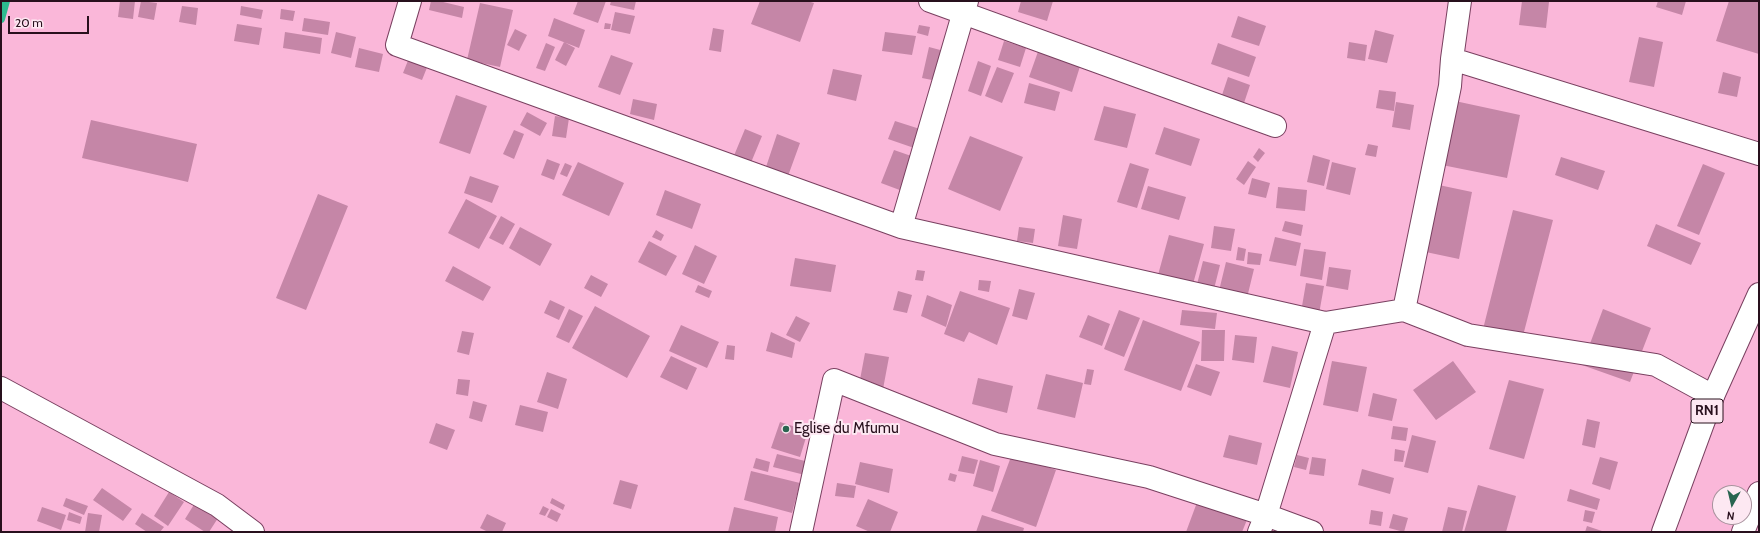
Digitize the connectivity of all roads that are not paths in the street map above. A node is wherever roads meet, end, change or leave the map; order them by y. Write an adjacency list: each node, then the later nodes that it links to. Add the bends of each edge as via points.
1 (410, 1): 8 (main road, via 398,45)
2 (930, 1): 4 (main road)
3 (1460, 1): 5 (main road)
4 (966, 7): 6 (main road); 8 (main road)
5 (1452, 59): 7 (main road); 10 (main road, via 1450,86)
6 (1275, 126)
7 (1759, 154)
8 (902, 227): 11 (main road)
9 (1759, 294): 13 (main road, RN1)
10 (1404, 310): 11 (main road); 13 (main road, via 1468,335 1656,365)
11 (1325, 323): 15 (main road)
12 (1, 388): 16 (main road, via 217,505)
13 (1713, 396): 19 (main road, RN1)
14 (1759, 493): 20 (main road)
15 (1262, 523): 17 (main road, via 1149,477 995,444 834,380); 18 (main road)
16 (253, 532)
17 (801, 532)
18 (1312, 532)
19 (1663, 532)
20 (1743, 532)

